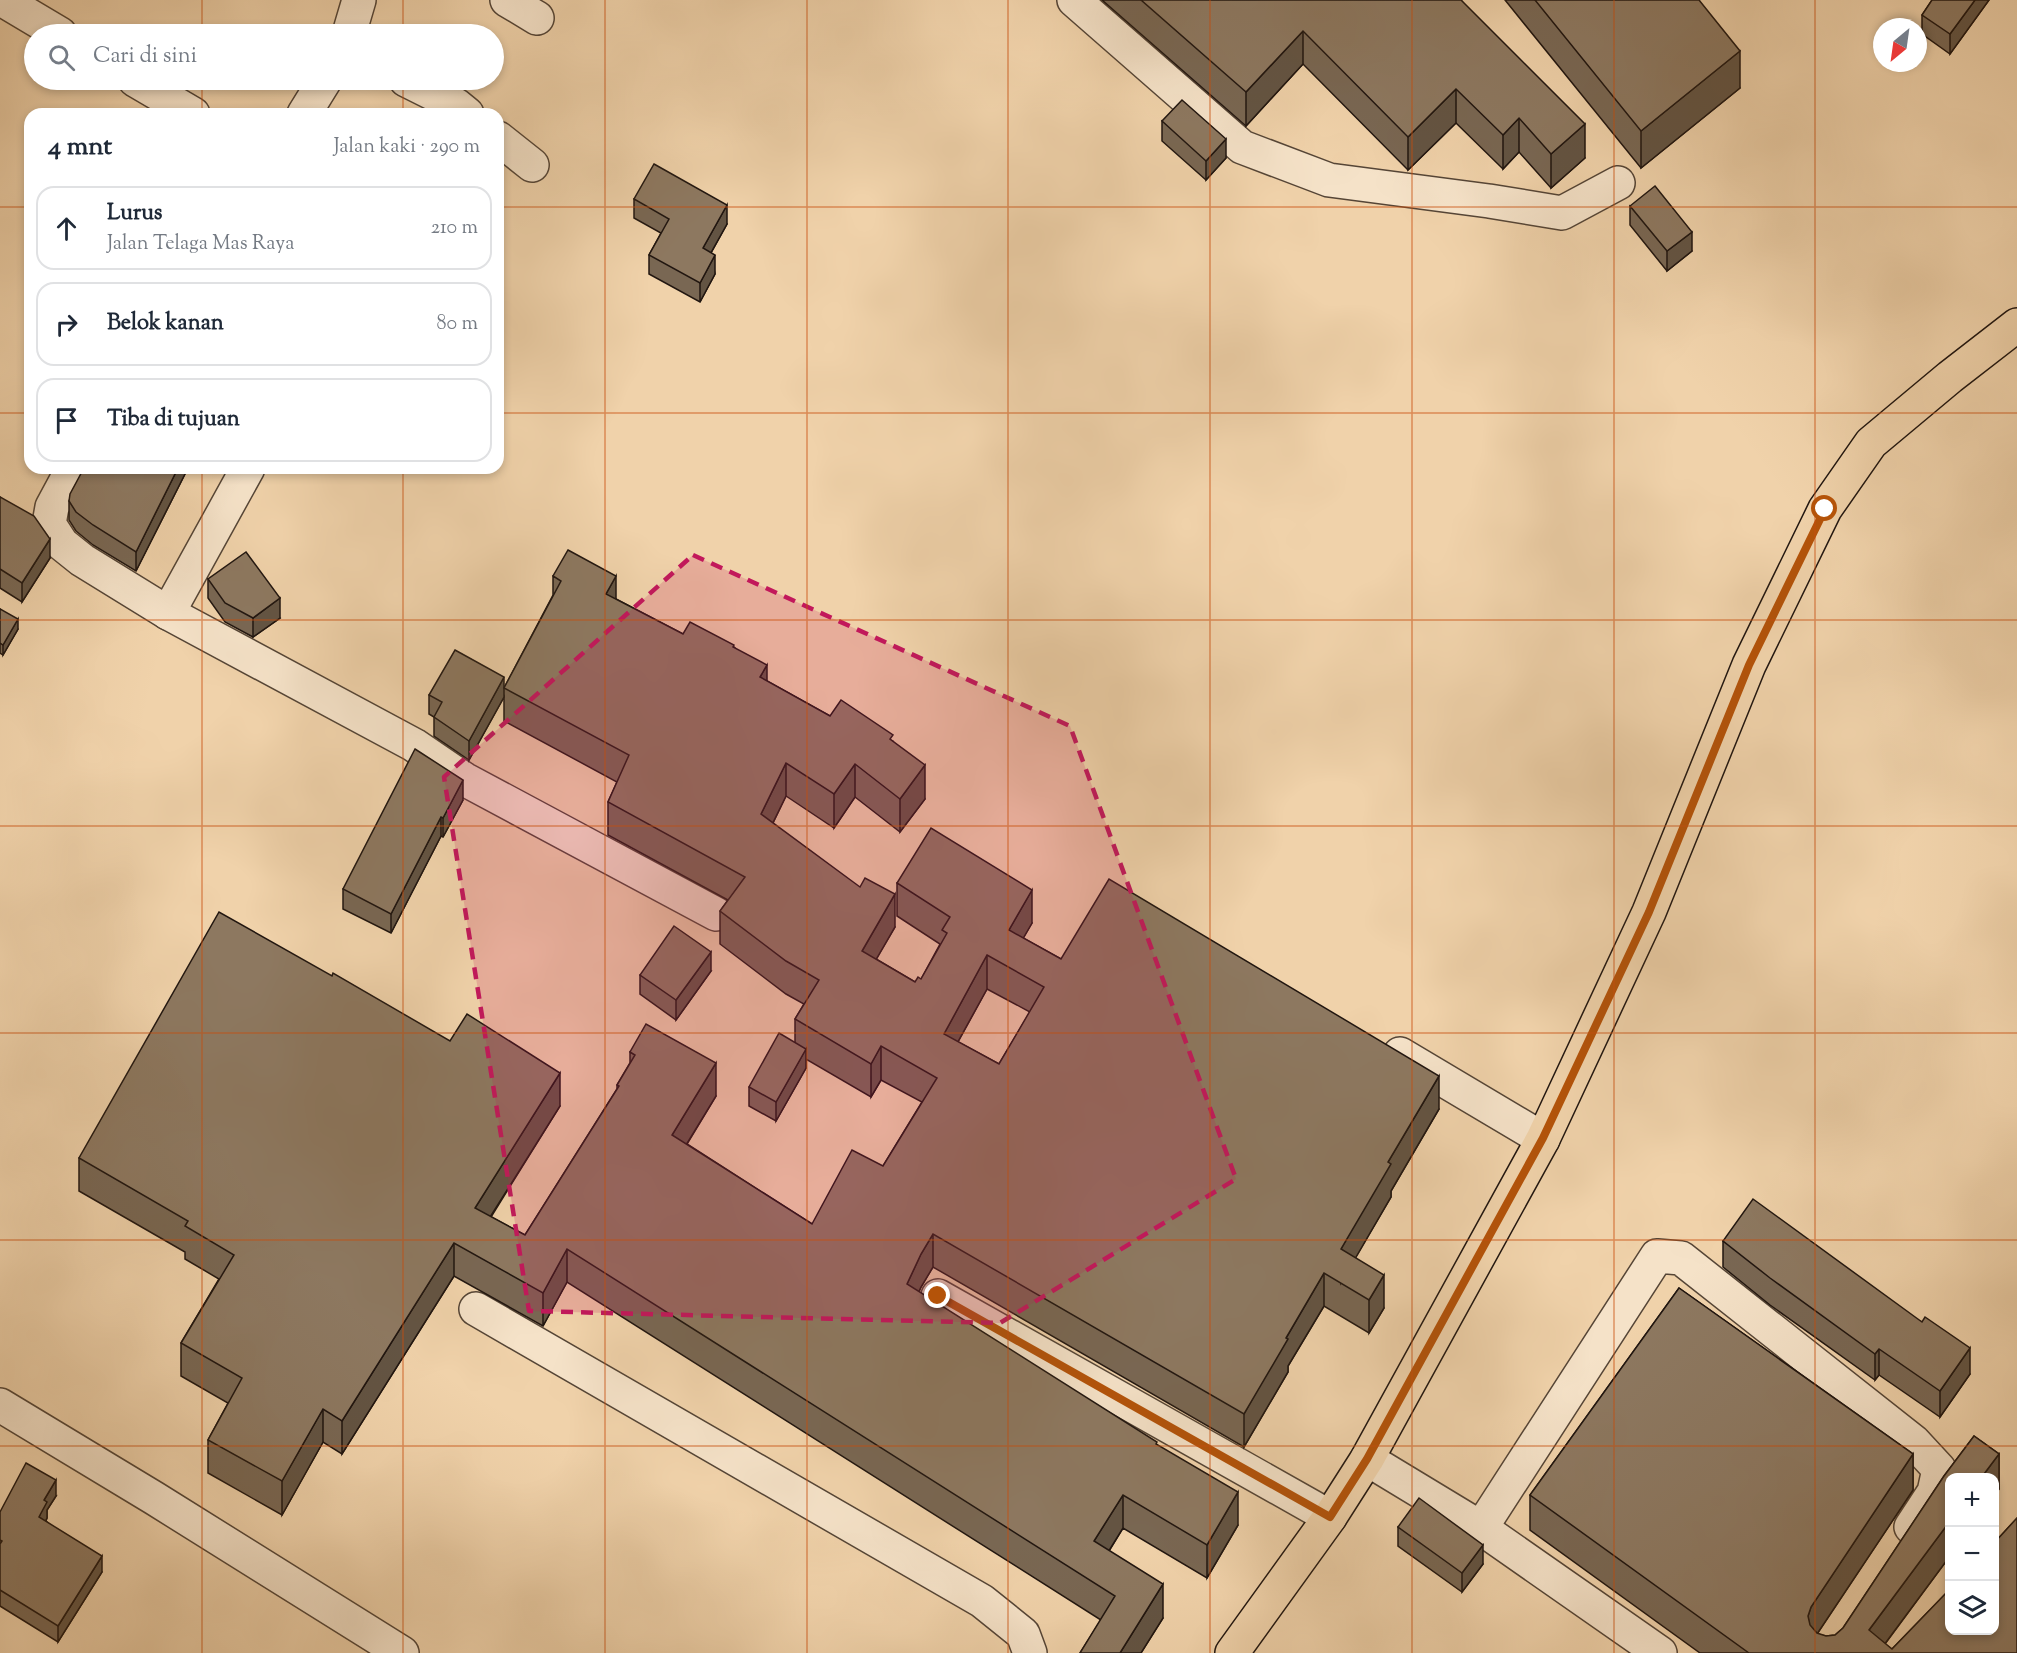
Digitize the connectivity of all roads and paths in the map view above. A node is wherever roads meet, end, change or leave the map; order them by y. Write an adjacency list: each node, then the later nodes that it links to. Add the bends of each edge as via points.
1 (3, 0): 6 (street)
2 (359, 0): 7 (street)
3 (507, 0): 5 (street)
4 (1074, 0): 16 (street, via 1242,147 1329,180 1562,213)
5 (537, 18)
6 (43, 24)
7 (352, 24)
8 (152, 90): 11 (street)
9 (319, 90): 12 (street)
10 (426, 90): 13 (street)
11 (183, 108)
12 (308, 108)
13 (460, 108)
14 (504, 143): 15 (street)
15 (532, 165)
16 (1618, 183)
17 (2017, 325): 23 (main road, via 1871,443 1825,509 1749,665 1649,912)
18 (70, 474): 20 (street, via 52,507 49,524 62,544)
19 (245, 474): 20 (street)
20 (168, 613): 21 (street)
21 (716, 914)
22 (1378, 1041): 23 (street)
23 (1543, 1138): 27 (main road)
24 (938, 1296): 28 (street)
25 (476, 1309): 32 (street, via 982,1601 1023,1634)
26 (4, 1416): 31 (street, via 154,1498)
27 (1367, 1459): 28 (main road); 29 (street)
28 (1330, 1517): 33 (main road)
29 (1481, 1528): 30 (street, via 1657,1256 1681,1258 1914,1442 1939,1469 1934,1492); 34 (street)
30 (1897, 1549)
31 (402, 1653)
32 (1030, 1653)
33 (1232, 1653)
34 (1660, 1653)

